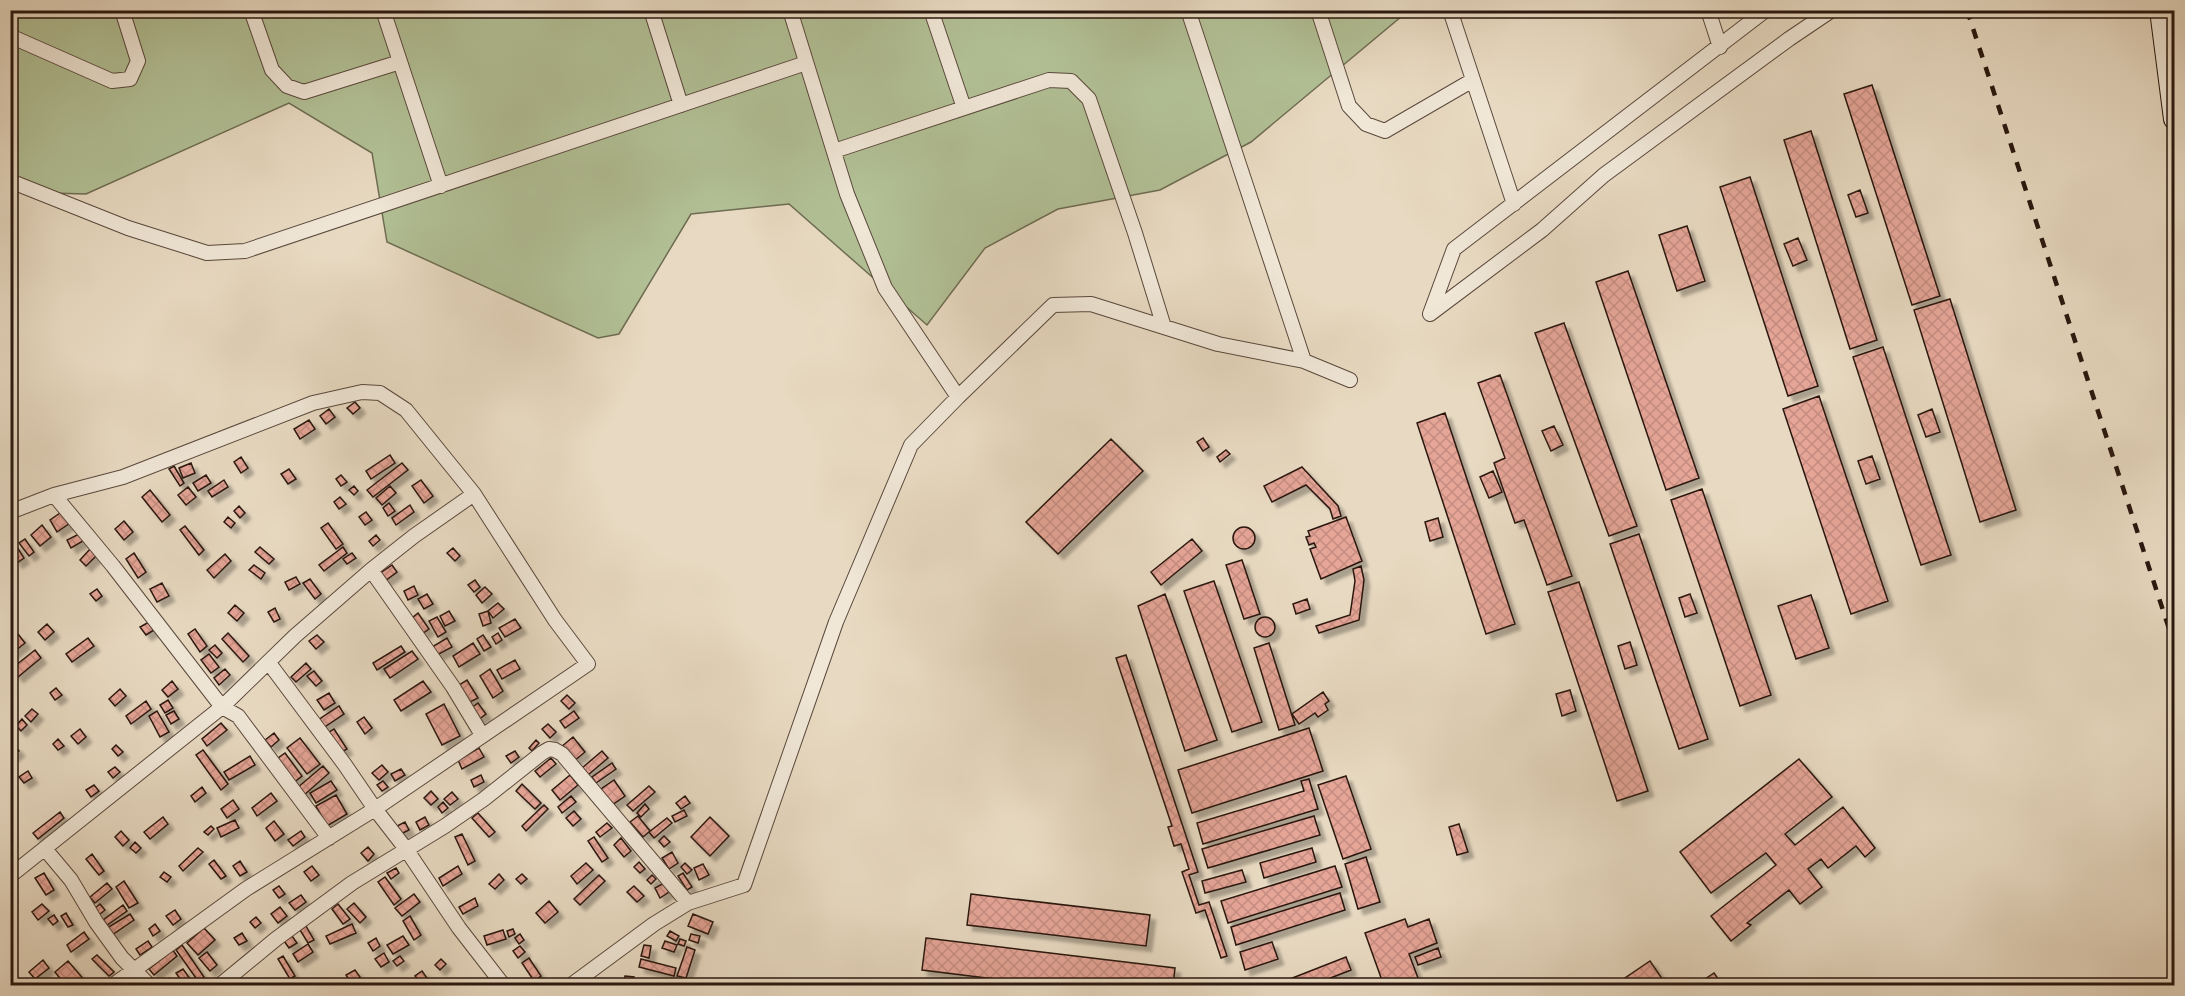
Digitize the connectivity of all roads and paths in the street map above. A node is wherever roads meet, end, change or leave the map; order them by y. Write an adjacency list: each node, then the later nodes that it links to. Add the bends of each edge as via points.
1 (122, 10): 16 (street, via 138,61 130,79 112,81)
2 (251, 10): 18 (street, via 272,70 287,86 304,92)
3 (383, 10): 18 (street)
4 (546, 10): 5 (street)
5 (555, 10)
6 (651, 10): 21 (street)
7 (789, 10): 19 (street)
8 (931, 10): 22 (street)
9 (1188, 10): 29 (street)
10 (1318, 10): 20 (street, via 1349,106 1366,124 1385,131)
11 (1450, 10): 20 (street)
12 (1708, 10): 17 (street)
13 (1766, 10): 17 (street)
14 (1832, 10): 27 (street, via 1604,175 1542,230 1430,314 1454,249)
15 (2160, 10): 23 (street)
16 (10, 36)
17 (1719, 47): 27 (street)
18 (400, 62): 26 (street)
19 (806, 63): 21 (street); 24 (street)
20 (1473, 80): 27 (street)
21 (681, 105): 26 (street)
22 (963, 108): 24 (street); 28 (street, via 1049,80 1071,81 1089,99)
23 (2175, 119)
24 (834, 152): 31 (street, via 885,288)
25 (10, 181): 26 (street, via 128,228 207,253 245,251)
26 (441, 186)
27 (1514, 204)
28 (1164, 327): 29 (street, via 1218,344); 31 (street, via 1091,304 1053,305)
29 (1304, 362): 30 (street)
30 (1350, 380)
31 (958, 397): 44 (street, via 906,456 836,622 744,885)
32 (474, 494): 33 (street, via 406,410 380,393 362,392 313,403 123,477); 35 (street); 38 (street, via 588,664)
33 (54, 495): 34 (street); 37 (street)
34 (10, 512)
35 (371, 570): 36 (street); 38 (street)
36 (269, 663): 37 (street); 39 (street)
37 (222, 706): 40 (street, via 238,716); 41 (street)
38 (482, 735): 39 (street)
39 (375, 809): 40 (street); 42 (street)
40 (329, 838): 45 (street, via 246,889)
41 (45, 849): 43 (street); 45 (street)
42 (406, 849): 44 (street, via 484,799 542,753 555,750); 48 (street, via 276,939); 49 (street)
43 (10, 876)
44 (687, 903): 50 (street)
45 (133, 969): 46 (street); 47 (street)
46 (112, 986)
47 (150, 986)
48 (219, 986)
49 (504, 986)
50 (570, 986)

